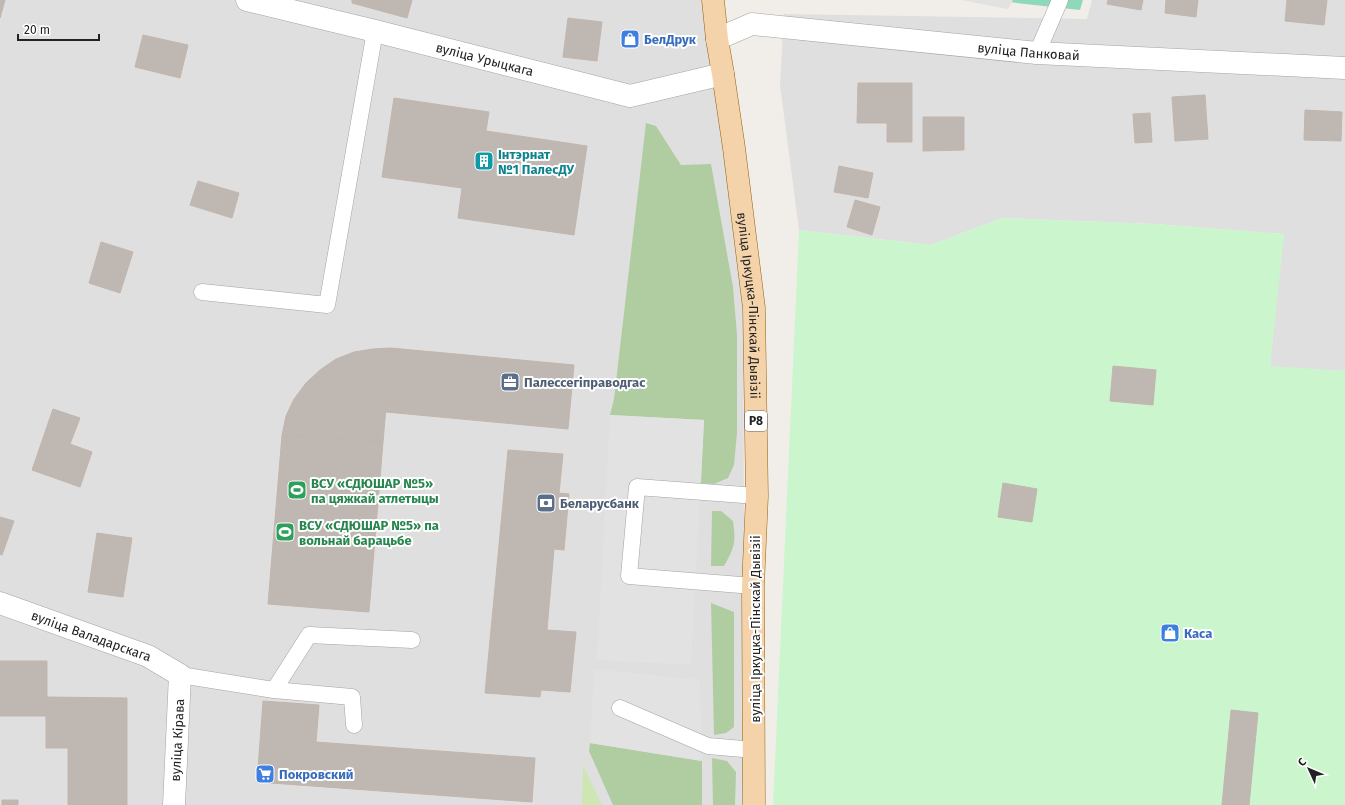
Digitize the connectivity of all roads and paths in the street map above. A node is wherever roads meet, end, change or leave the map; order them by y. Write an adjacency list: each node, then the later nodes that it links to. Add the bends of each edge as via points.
1 (247, 0): 4 (street, вуліца Урыцкага)
2 (713, 0): 5 (main road, вуліца Іркуцка-Пінскай Дывізіі / Р8)
3 (1060, 0): 6 (lane)
4 (375, 31): 8 (street, вуліца Урыцкага, via 630,96); 9 (lane, via 327,305)
5 (717, 39): 6 (street, вуліца Панковай, via 752,24); 8 (main road, вуліца Іркуцка-Пінскай Дывізіі / Р8)
6 (1037, 53): 7 (street, вуліца Панковай)
7 (1345, 68)
8 (723, 74): 10 (main road, вуліца Іркуцка-Пінскай Дывізіі / Р8, via 754,308)
9 (202, 292)
10 (757, 496): 11 (main road, вуліца Іркуцка-Пінскай Дывізіі / Р8); 11 (lane, via 637,486 629,576)
11 (753, 586): 18 (main road, вуліца Іркуцка-Пінскай Дывізіі / Р8)
12 (0, 603): 14 (street, вуліца Валадарскага, via 148,656)
13 (412, 640): 15 (lane, via 309,635)
14 (180, 674): 15 (lane); 19 (street, вуліца Кірава)
15 (274, 690): 17 (lane, via 352,697)
16 (620, 708): 18 (lane, via 708,746)
17 (354, 725)
18 (755, 750): 20 (main road, вуліца Іркуцка-Пінскай Дывізіі / Р8)
19 (174, 805)
20 (754, 805)

